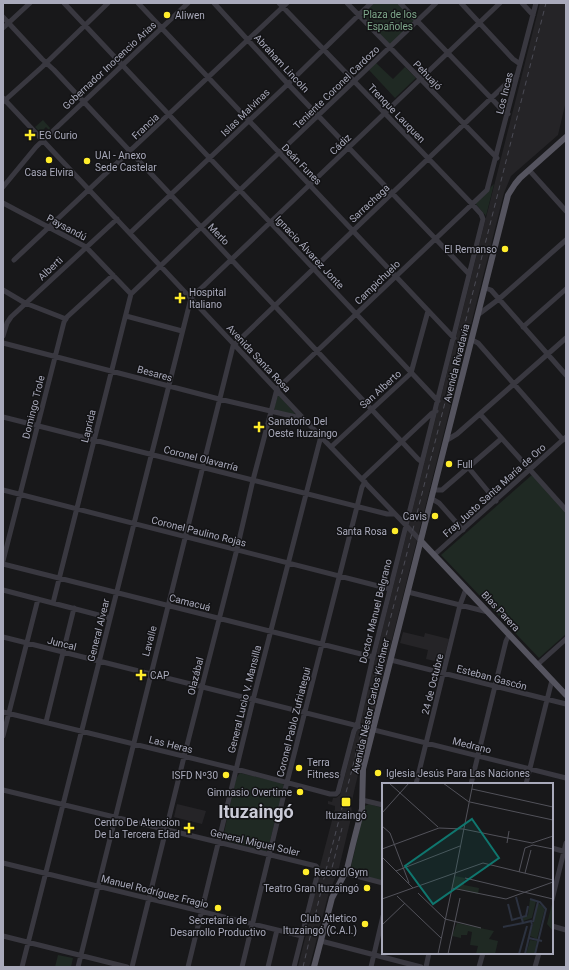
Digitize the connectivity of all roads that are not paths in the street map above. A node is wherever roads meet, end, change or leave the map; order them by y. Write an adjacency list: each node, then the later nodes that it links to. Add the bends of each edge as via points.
1 (30, 3): 21 (street)
2 (64, 3): 22 (street, Ignacio Álvarez Jonte)
3 (108, 3): 22 (street)
4 (138, 3): 24 (street, Deán Funes)
5 (188, 3): 24 (street, Gobernador Inocencio Arias)
6 (214, 3): 25 (street, Abraham Lincoln)
7 (348, 3): 16 (street, Pehuajó)
8 (371, 3): 16 (street, Islas Malvinas)
9 (400, 3): 19 (street)
10 (436, 3): 19 (street, Teniente Coronel Cardozo)
11 (461, 3): 20 (street)
12 (500, 3): 20 (street, Cádiz)
13 (522, 3): 17 (street)
14 (536, 3): 17 (street, Los Incas)
15 (283, 4): 25 (street, Francia); 27 (street, Trenque Lauquen)
16 (359, 15): 26 (street, Pehuajó); 27 (street, Islas Malvinas)
17 (533, 15): 31 (street, Los Incas)
18 (3, 17): 21 (street, Merlo)
19 (417, 21): 26 (street, Teniente Coronel Cardozo); 28 (street)
20 (479, 22): 28 (street, Cádiz); 31 (street)
21 (8, 23): 23 (street); 29 (street, Merlo)
22 (85, 24): 29 (street); 30 (street, Ignacio Álvarez Jonte)
23 (3, 28)
24 (162, 28): 30 (street, Gobernador Inocencio Arias); 33 (street, Deán Funes)
25 (248, 40): 33 (street, Francia); 36 (street, Abraham Lincoln)
26 (390, 48): 34 (street, Pehuajó); 35 (street, Teniente Coronel Cardozo)
27 (323, 50): 35 (street, Trenque Lauquen); 36 (street, Islas Malvinas)
28 (448, 53): 34 (street, Cádiz); 37 (street)
29 (46, 62): 38 (street); 39 (street, Merlo)
30 (122, 64): 39 (street, Gobernador Inocencio Arias); 42 (street, Ignacio Álvarez Jonte)
31 (520, 64): 32 (street, Los Incas)
32 (517, 76): 37 (street, Sarrachaga); 41 (street, Los Incas)
33 (208, 79): 42 (street, Francia); 44 (street, Deán Funes)
34 (420, 80): 40 (street, Cádiz); 45 (street, Pehuajó)
35 (354, 82): 40 (street, Trenque Lauquen); 43 (street, Teniente Coronel Cardozo)
36 (288, 84): 43 (street, Abraham Lincoln); 44 (street, Islas Malvinas)
37 (491, 98): 41 (street); 45 (street, Sarrachaga)
38 (4, 100): 47 (street, Avenida Santa Rosa)
39 (83, 102): 47 (street, Gobernador Inocencio Arias); 49 (street, Merlo)
40 (385, 113): 48 (street, Cádiz); 53 (street, Trenque Lauquen)
41 (508, 114): 52 (street, Los Incas)
42 (169, 116): 49 (street, Francia); 51 (street, Ignacio Álvarez Jonte)
43 (319, 116): 48 (street, Abraham Lincoln); 50 (street, Teniente Coronel Cardozo)
44 (249, 121): 50 (street, Deán Funes); 51 (street, Islas Malvinas)
45 (464, 124): 52 (street, Pehuajó); 53 (street, Sarrachaga)
46 (566, 137): 54 (main road)
47 (42, 140): 56 (street, Gobernador Inocencio Arias); 58 (street, Avenida Santa Rosa)
48 (349, 148): 55 (street, Cádiz); 60 (street, Abraham Lincoln)
49 (130, 152): 58 (street, Francia); 61 (street, Merlo)
50 (279, 153): 55 (street, Deán Funes); 59 (street, Teniente Coronel Cardozo)
51 (210, 158): 59 (street, Ignacio Álvarez Jonte); 61 (street, Islas Malvinas)
52 (497, 158): 57 (street, Los Incas)
53 (429, 159): 60 (street, Sarrachaga); 63 (street, Trenque Lauquen)
54 (529, 170): 64 (street); 82 (main road, Avenida Rivadavia, via 508,195)
55 (310, 185): 67 (street, Cádiz); 70 (street, Deán Funes)
56 (3, 187)
57 (489, 188): 63 (street, Campichuelo)
58 (89, 190): 65 (street, Avenida Santa Rosa); 69 (street, Francia)
59 (240, 190): 67 (street, Ignacio Álvarez Jonte); 68 (street, Teniente Coronel Cardozo)
60 (392, 193): 70 (street, Sarrachaga); 72 (street, Abraham Lincoln)
61 (171, 195): 68 (street, Merlo); 71 (street, Islas Malvinas)
62 (3, 203): 69 (street, Paysandú)
63 (472, 204): 66 (street, Trenque Lauquen); 72 (street, Campichuelo)
64 (566, 211)
65 (117, 219): 71 (street, Avenida Santa Rosa); 74 (street, Alberti)
66 (483, 219): 79 (street, Avenida Rivadavia)
67 (270, 223): 75 (street, Cádiz); 78 (street, Ignacio Álvarez Jonte)
68 (201, 227): 75 (street, Merlo); 77 (street, Teniente Coronel Cardozo)
69 (49, 228): 74 (street, Paysandú); 76 (street, Francia)
70 (352, 231): 78 (street, Sarrachaga); 81 (street, Deán Funes)
71 (130, 233): 77 (street, Avenida Santa Rosa)
72 (435, 239): 79 (street, Abraham Lincoln); 81 (street, Campichuelo)
73 (566, 240): 87 (street)
74 (86, 247): 80 (street, Paysandú); 88 (street, Alberti)
75 (231, 259): 86 (street, Cádiz); 89 (street, Merlo)
76 (14, 260)
77 (161, 266): 85 (street); 86 (street, Avenida Santa Rosa)
78 (313, 268): 89 (street, Sarrachaga); 91 (street, Ignacio Álvarez Jonte)
79 (469, 274): 98 (street, Avenida Rivadavia)
80 (112, 275): 85 (street, Paysandú); 94 (street)
81 (396, 277): 90 (street, Deán Funes); 91 (street, Campichuelo)
82 (486, 288): 87 (street); 92 (main road, Avenida Rivadavia)
83 (566, 289): 95 (street)
84 (3, 290): 88 (street)
85 (131, 294): 93 (street, Laprida)
86 (191, 298): 96 (street, General Alvear); 102 (street, Avenida Santa Rosa)
87 (499, 299): 92 (street); 95 (street)
88 (25, 303): 94 (street); 97 (street, Alberti, via 9,320)
89 (274, 305): 102 (street, Sarrachaga); 103 (street, Merlo)
90 (428, 311): 98 (street, Deán Funes); 107 (street, San Alberto)
91 (356, 314): 103 (street, Campichuelo); 107 (street, Ignacio Álvarez Jonte)
92 (479, 314): 100 (main road, Avenida Rivadavia)
93 (126, 316): 96 (street); 106 (street, Laprida)
94 (66, 319): 105 (street, Domingo Trole)
95 (523, 327): 104 (street)
96 (182, 331): 110 (street, General Alvear)
97 (3, 336)
98 (454, 338): 113 (street, Avenida Rivadavia)
99 (566, 338): 104 (street)
100 (472, 340): 109 (street, via 478,343); 125 (main road, Avenida Rivadavia)
101 (3, 343): 105 (street, Besares)
102 (234, 344): 111 (street, Avenida Santa Rosa); 112 (street, Lavalle)
103 (317, 351): 111 (street, Campichuelo); 114 (street, Merlo)
104 (548, 355): 108 (street); 109 (street)
105 (55, 357): 106 (street, Besares); 120 (street, Domingo Trole)
106 (112, 371): 110 (street, Besares); 124 (street, Laprida)
107 (411, 373): 113 (street, Ignacio Álvarez Jonte); 114 (street, San Alberto)
108 (566, 375)
109 (514, 384): 117 (street); 123 (street)
110 (169, 386): 112 (street, Besares); 128 (street, General Alvear)
111 (277, 389): 115 (street, Olazábal); 119 (street, Avenida Santa Rosa)
112 (220, 399): 115 (street, Besares); 130 (street, Lavalle)
113 (438, 401): 116 (street, Avenida Rivadavia)
114 (371, 409): 126 (street, Merlo); 127 (street, San Alberto)
115 (272, 411): 119 (street, Besares); 133 (street, Olazábal)
116 (436, 411): 126 (street); 129 (street, Avenida Rivadavia)
117 (480, 414): 122 (street); 125 (street)
118 (3, 417): 120 (street, Coronel Olavarría)
119 (302, 417): 121 (street, Avenida Santa Rosa)
120 (38, 425): 124 (street, Coronel Olavarría); 138 (street, Domingo Trole)
121 (321, 436): 127 (street, Avenida Santa Rosa); 137 (street, General Lucio V. Mansilla)
122 (501, 439): 131 (street); 132 (street)
123 (564, 439): 132 (street, Fray Justo Santa María de Oro)
124 (94, 440): 128 (street, Coronel Olavarría); 142 (street, Laprida)
125 (447, 440): 136 (main road, Avenida Rivadavia)
126 (402, 441): 129 (street, Merlo); 134 (street)
127 (331, 447): 134 (street, Avenida Santa Rosa)
128 (151, 455): 130 (street, Coronel Olavarría); 145 (street, General Alvear)
129 (422, 462): 146 (street, Avenida Rivadavia)
130 (202, 467): 133 (street, Coronel Olavarría); 148 (street, Lavalle)
131 (468, 467): 136 (street, via 442,490); 140 (street)
132 (530, 470): 140 (street, Fray Justo Santa María de Oro); 143 (street)
133 (253, 480): 137 (street, Coronel Olavarría); 150 (street, Olazábal)
134 (363, 481): 141 (street, Coronel Pablo Zufriategui); 144 (street, Avenida Santa Rosa)
135 (3, 490): 138 (street, Coronel Paulino Rojas)
136 (434, 490): 139 (main road, Avenida Rivadavia)
137 (306, 493): 141 (street, Coronel Olavarría); 153 (street, General Lucio V. Mansilla)
138 (20, 495): 142 (street, Coronel Paulino Rojas); 152 (street, Domingo Trole)
139 (432, 499): 147 (street); 149 (main road, Avenida Rivadavia)
140 (496, 501): 147 (street, Fray Justo Santa María de Oro)
141 (357, 506): 144 (street, Coronel Olavarría); 154 (street, Coronel Pablo Zufriategui)
142 (77, 509): 145 (street, Coronel Paulino Rojas); 155 (street, Laprida)
143 (566, 510)
144 (395, 514): 146 (street, Avenida Santa Rosa)
145 (134, 524): 148 (street, Coronel Paulino Rojas); 159 (street, General Alvear)
146 (406, 526): 149 (street, Avenida Santa Rosa); 156 (street, Doctor Manuel Belgrano)
147 (463, 530): 151 (street, Fray Justo Santa María de Oro)
148 (185, 536): 150 (street, Coronel Paulino Rojas); 164 (street, Lavalle)
149 (421, 541): 151 (main road, Blas Parera); 160 (main road, Avenida Néstor Carlos Kirchner)
150 (237, 549): 153 (street, Coronel Paulino Rojas); 168 (street, Olazábal)
151 (434, 555): 157 (main road, Blas Parera)
152 (3, 562): 155 (street, Camacuá)
153 (288, 562): 154 (street, Coronel Paulino Rojas); 169 (street, General Lucio V. Mansilla)
154 (340, 575): 156 (street, Coronel Paulino Rojas); 174 (street, Coronel Pablo Zufriategui)
155 (60, 578): 159 (street, Camacuá); 162 (street, Laprida)
156 (390, 589): 176 (street, Doctor Manuel Belgrano)
157 (466, 589): 163 (street, 24 de Octubre); 166 (main road, Blas Parera)
158 (3, 590): 161 (street)
159 (117, 592): 164 (street, Camacuá); 167 (street, General Alvear)
160 (408, 592): 163 (street); 177 (main road, Avenida Néstor Carlos Kirchner)
161 (38, 599): 162 (street); 173 (street)
162 (53, 603): 165 (street)
163 (460, 605): 166 (street); 180 (street, 24 de Octubre)
164 (168, 606): 168 (street, Camacuá); 181 (street, Lavalle)
165 (74, 608): 167 (street); 175 (street)
166 (488, 612): 170 (main road, Blas Parera)
167 (110, 618): 178 (street, General Alvear)
168 (219, 618): 169 (street, Camacuá); 183 (street, Olazábal)
169 (271, 631): 174 (street, Camacuá); 186 (street, General Lucio V. Mansilla)
170 (509, 635): 179 (main road, Blas Parera); 184 (street)
171 (3, 637): 173 (street, Juncal)
172 (566, 639): 179 (street)
173 (27, 643): 175 (street, Juncal); 191 (street)
174 (323, 644): 176 (street, Camacuá); 190 (street, Coronel Pablo Zufriategui)
175 (63, 652): 178 (street, Juncal); 192 (street)
176 (373, 657): 193 (street, Doctor Manuel Belgrano)
177 (391, 660): 180 (street, Esteban Gascón); 194 (main road, Avenida Néstor Carlos Kirchner)
178 (99, 661): 181 (street, Juncal); 195 (street, General Alvear)
179 (537, 664): 182 (main road, Blas Parera)
180 (444, 673): 184 (street, Esteban Gascón); 197 (street, 24 de Octubre)
181 (150, 674): 183 (street, Juncal); 198 (street, Lavalle)
182 (552, 680): 185 (main road, Blas Parera); 187 (street)
183 (202, 687): 186 (street, Juncal); 199 (street, Olazábal)
184 (494, 687): 187 (street, Esteban Gascón); 200 (street)
185 (566, 695)
186 (253, 700): 190 (street, Juncal); 201 (street, General Lucio V. Mansilla)
187 (547, 700): 188 (street, Esteban Gascón); 202 (street)
188 (566, 704)
189 (3, 712): 191 (street, Las Heras)
190 (305, 712): 193 (street, Juncal); 204 (street, Coronel Pablo Zufriategui)
191 (9, 714): 192 (street, Las Heras); 196 (street)
192 (46, 722): 195 (street, Las Heras)
193 (355, 727): 194 (street, Juncal); 209 (street, Doctor Manuel Belgrano, via 338,792)
194 (373, 730): 197 (street, Medrano); 210 (main road, Avenida Néstor Carlos Kirchner, via 363,769)
195 (81, 731): 198 (street, Las Heras); 211 (street, General Alvear)
196 (3, 736)
197 (426, 743): 200 (street, Medrano); 205 (street, 24 de Octubre)
198 (133, 744): 199 (street, Las Heras); 213 (street, Lavalle)
199 (184, 756): 201 (street, Las Heras); 214 (street, Olazábal)
200 (478, 756): 202 (street, Medrano); 206 (street)
201 (236, 769): 204 (street, Las Heras); 215 (street, General Lucio V. Mansilla)
202 (530, 769): 203 (street, Medrano); 207 (street)
203 (566, 778)
204 (287, 783): 209 (street, Las Heras); 219 (street, Coronel Pablo Zufriategui)
205 (416, 783)
206 (471, 783)
207 (526, 783)
208 (3, 790): 211 (street, General Miguel Soler)
209 (334, 795)
210 (362, 800): 212 (street); 222 (main road, Avenida Néstor Carlos Kirchner, via 362,809)
211 (63, 804): 213 (street, General Miguel Soler); 221 (street, General Alvear)
212 (382, 805)
213 (115, 817): 214 (street, General Miguel Soler); 224 (street, Lavalle)
214 (166, 830): 215 (street, General Miguel Soler); 226 (street, Olazábal)
215 (218, 843): 219 (street, General Miguel Soler); 227 (street, General Lucio V. Mansilla)
216 (566, 843): 218 (street)
217 (553, 848): 218 (street)
218 (565, 851): 225 (street)
219 (269, 855): 229 (street, Coronel Pablo Zufriategui); 234 (street, General Miguel Soler, via 317,867 318,872)
220 (3, 863): 221 (street, Manuel Rodríguez Fragio)
221 (45, 873): 224 (street, Manuel Rodríguez Fragio); 236 (street, General Alvear)
222 (345, 874): 223 (street); 235 (main road, Avenida Néstor Carlos Kirchner, via 332,898)
223 (382, 883)
224 (98, 886): 226 (street, Manuel Rodríguez Fragio); 241 (street, Lavalle)
225 (553, 896)
226 (149, 899): 227 (street, Manuel Rodríguez Fragio); 246 (street, Olazábal)
227 (201, 912): 229 (street, Manuel Rodríguez Fragio); 247 (street, General Lucio V. Mansilla)
228 (382, 920): 237 (street)
229 (253, 925): 231 (street, Manuel Rodríguez Fragio); 248 (street, Coronel Pablo Zufriategui)
230 (553, 926): 232 (street)
231 (277, 930): 234 (street, Manuel Rodríguez Fragio); 249 (street)
232 (566, 930)
233 (3, 936): 236 (street)
234 (302, 936): 250 (street)
235 (321, 941): 237 (street); 242 (main road, Avenida Néstor Carlos Kirchner)
236 (28, 942): 241 (street); 243 (street, General Alvear)
237 (374, 954): 251 (street); 252 (street)
238 (429, 954): 253 (street)
239 (483, 954): 254 (street)
240 (539, 954): 255 (street)
241 (80, 955): 244 (street, Lavalle); 245 (street)
242 (314, 966)
243 (22, 967)
244 (78, 967)
245 (127, 967)
246 (132, 967)
247 (188, 967)
248 (242, 967)
249 (268, 967)
250 (294, 967)
251 (370, 967)
252 (421, 967)
253 (426, 967)
254 (479, 967)
255 (535, 967)

